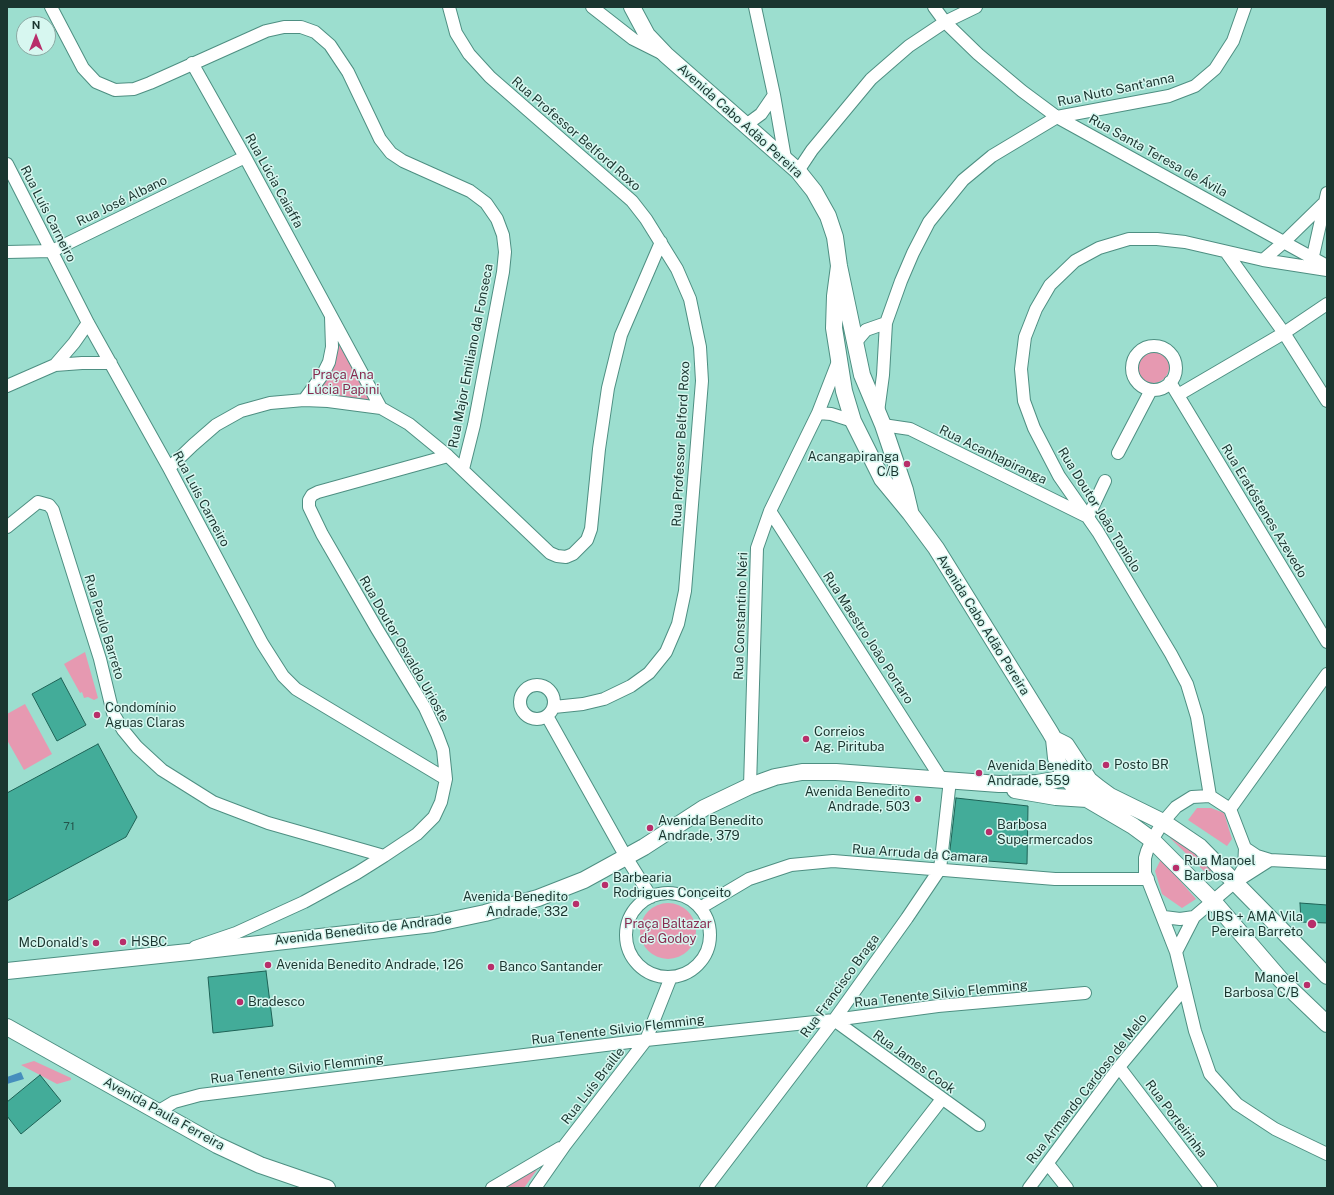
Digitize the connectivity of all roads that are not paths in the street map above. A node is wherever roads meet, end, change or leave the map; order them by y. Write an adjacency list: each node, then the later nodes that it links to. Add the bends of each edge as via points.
1 (51, 7): 11 (street, Rua Major Emiliano da Fonseca, via 83,68 96,82 115,90 134,89)
2 (449, 7): 20 (street, Rua Professor Belford Roxo, via 456,32 469,54 490,78 632,201)
3 (592, 7): 10 (street, via 633,39)
4 (632, 7): 10 (main road, Avenida Cabo Adão Pereira, via 647,35)
5 (755, 7): 12 (street)
6 (934, 7): 9 (street, Rua Santa Teresa de Ávila)
7 (976, 7): 9 (street)
8 (1245, 7): 13 (street, Rua Nuto Sant'anna, via 1233,41 1219,64 1194,86 1169,96)
9 (945, 22): 13 (street, Rua Santa Teresa de Ávila, via 1022,91); 18 (street, via 909,46 872,79 812,150)
10 (666, 55): 14 (main road, Avenida Cabo Adão Pereira)
11 (192, 63): 15 (street, Rua Lúcia Caiaffa); 52 (street, Rua Major Emiliano da Fonseca, via 266,31 301,27 315,32 330,45 348,72 380,139 391,153 403,161 470,191 486,203 497,219 503,235 505,252 503,272 474,425)
12 (774, 95): 14 (street, via 760,114); 16 (street)
13 (1057, 117): 21 (street, Rua Santa Teresa de Ávila); 33 (street, Rua Nuto Sant'anna, via 992,156 963,180 929,222 913,253)
14 (746, 124): 16 (main road, Avenida Cabo Adão Pereira)
15 (245, 157): 22 (street, Rua José Albano); 31 (street, Rua Lúcia Caiaffa)
16 (785, 158): 18 (main road, Avenida Cabo Adão Pereira)
17 (7, 164): 22 (street, Rua Luís Carneiro)
18 (798, 171): 27 (main road, Avenida Cabo Adão Pereira, via 814,191 828,216 835,237)
19 (1325, 198): 21 (street); 26 (street)
20 (661, 242): 52 (street, via 621,335 608,388 591,529 581,548 566,557 550,553); 74 (street, Rua Professor Belford Roxo, via 677,269 690,299 700,347 702,374 685,591 678,624 666,652 649,672 631,686 604,699 550,711)
21 (1284, 242): 25 (street); 26 (street, Rua Santa Teresa de Ávila)
22 (52, 251): 23 (street, Rua José Albano); 32 (street, Rua Luís Carneiro)
23 (7, 252)
24 (1226, 252): 25 (street, Rua Doutor João Toniolo); 34 (street); 56 (street, Rua Doutor João Toniolo, via 1185,242 1129,239 1099,248 1075,261 1050,285 1036,309 1025,337 1021,369 1024,401 1034,428 1059,476)
25 (1263, 260): 26 (street, Rua Doutor João Toniolo)
26 (1311, 263): 28 (street, Rua Santa Teresa de Ávila); 29 (street, Rua Doutor João Toniolo)
27 (839, 266): 35 (main road, Avenida Cabo Adão Pereira); 36 (main road, Avenida Cabo Adão Pereira, via 834,328)
28 (1327, 266)
29 (1327, 270)
30 (1327, 304): 34 (street)
31 (331, 314): 43 (street, Rua Lúcia Caiaffa, via 332,347 329,362); 45 (street, Rua Lúcia Caiaffa)
32 (88, 323): 37 (street, Rua Luís Carneiro); 38 (street)
33 (886, 323): 35 (street, via 866,330); 47 (street, Rua Nuto Sant'anna)
34 (1284, 333): 42 (street); 44 (street)
35 (855, 343): 36 (main road, via 848,347); 47 (main road, Avenida Cabo Adão Pereira, via 862,375)
36 (839, 359): 46 (street, Rua Constantino Néri); 48 (main road, Avenida Cabo Adão Pereira, via 844,391)
37 (111, 364): 38 (street); 51 (street, Rua Luís Carneiro)
38 (55, 365): 40 (street)
39 (1170, 382): 41 (street, via 1165,387); 41 (street, via 1176,368 1174,360 1164,349 1149,346 1136,354 1132,369 1137,383); 42 (street, Rua Eratóstenes Azevedo)
40 (7, 386)
41 (1151, 390): 49 (street)
42 (1178, 395): 58 (street, Rua Eratóstenes Azevedo)
43 (304, 400): 45 (street); 51 (street, via 270,403 242,411 216,425)
44 (1327, 401)
45 (381, 408): 50 (street, via 409,424)
46 (818, 413): 48 (street); 54 (street, Rua Constantino Néri)
47 (881, 418): 48 (main road, via 868,427); 55 (main road, Avenida Cabo Adão Pereira); 56 (street, Rua Acanhapiranga, via 910,429)
48 (853, 421): 55 (main road, Avenida Cabo Adão Pereira, via 882,478)
49 (1118, 453)
50 (448, 456): 52 (street); 62 (street, Rua Doutor Osvaldo Urioste, via 318,492 309,500 309,507 377,629 425,708 443,750)
51 (170, 468): 62 (street, Rua Luís Carneiro, via 262,643 283,676 296,689)
52 (463, 469)
53 (1105, 481): 56 (street)
54 (770, 511): 63 (street, Rua Maestro João Portaro); 66 (street, Rua Constantino Néri, via 757,548 755,568)
55 (910, 512): 60 (main road, Avenida Cabo Adão Pereira, via 936,548)
56 (1088, 517): 67 (street, Rua Doutor João Toniolo, via 1172,654 1187,684 1197,717)
57 (7, 527): 73 (street, Rua Paulo Barreto, via 38,502 49,505 53,510 100,659 114,713 123,730 137,747 162,770 213,802 268,823)
58 (1327, 642)
59 (1327, 674): 69 (street)
60 (1054, 739): 61 (main road, Avenida Cabo Adão Pereira, via 1056,758); 64 (main road, Avenida Cabo Adão Pereira, via 1066,745)
61 (1066, 778): 64 (main road, Avenida Benedito de Andrade); 65 (main road, Avenida Benedito de Andrade, via 1037,783); 68 (main road, Avenida Cabo Adão Pereira)
62 (446, 779): 73 (street, Rua Doutor Osvaldo Urioste, via 441,802 434,817 417,834)
63 (946, 780): 65 (main road, Avenida Benedito de Andrade); 66 (main road, Avenida Benedito de Andrade, via 802,772 775,777); 77 (street, Rua Francisco Braga)
64 (1089, 780): 70 (main road, via 1110,796)
65 (1000, 784): 68 (main road, Avenida Benedito de Andrade, via 1021,792)
66 (750, 786): 74 (main road, Avenida Benedito de Andrade, via 704,808)
67 (1210, 796): 69 (street); 70 (street, via 1192,797 1182,801)
68 (1087, 799): 71 (main road)
69 (1230, 809): 72 (street)
70 (1163, 822): 71 (street); 79 (main road, via 1200,847)
71 (1152, 840): 78 (street, via 1145,858 1145,873); 81 (main road)
72 (1245, 848): 75 (street, via 1257,856); 79 (street, via 1244,867)
73 (384, 856): 86 (street, Rua Doutor Osvaldo Urioste, via 304,902 236,933)
74 (626, 857): 80 (street); 86 (main road, Avenida Benedito de Andrade, via 584,880 538,898 440,922)
75 (1270, 860): 76 (street); 79 (street)
76 (1327, 863)
77 (940, 869): 78 (street, Rua Arruda da Camara, via 1055,879); 82 (street, Rua Arruda da Camara, via 833,862 792,865 750,879); 92 (street, Rua Francisco Braga)
78 (1148, 879): 83 (street)
79 (1235, 882): 81 (street); 88 (main road)
80 (651, 897): 82 (street, via 664,893 677,894 690,899); 89 (street, via 639,905 630,917 626,931 627,946 633,959 643,969 656,976)
81 (1213, 901): 84 (street); 93 (main road, via 1282,980)
82 (700, 908): 89 (street, via 710,930 706,952 692,970)
83 (1164, 917): 84 (street); 85 (street)
84 (1194, 917): 85 (street)
85 (1176, 952): 90 (street)
86 (177, 953): 87 (main road, Avenida Benedito de Andrade)
87 (7, 971)
88 (1327, 976)
89 (671, 977): 95 (street, Rua Luís Braille)
90 (1184, 989): 96 (street, Rua Armando Cardoso de Melo); 101 (street, via 1210,1074 1237,1104 1275,1129)
91 (1085, 993): 92 (street, Rua Tenente Silvio Flemming, via 938,1006)
92 (834, 1020): 95 (street, Rua Tenente Silvio Flemming); 97 (street, Rua James Cook); 106 (street, Rua Francisco Braga)
93 (1327, 1024)
94 (7, 1027): 98 (main road, Avenida Paula Ferreira)
95 (646, 1040): 98 (street, Rua Tenente Silvio Flemming, via 200,1095 174,1102); 100 (street, Rua Luís Braille)
96 (1119, 1067): 102 (street, Rua Armando Cardoso de Melo); 110 (street, Rua Porteirinha)
97 (942, 1099): 99 (street, Rua James Cook); 107 (street)
98 (159, 1111): 103 (main road, Avenida Paula Ferreira, via 188,1130 260,1165)
99 (979, 1125)
100 (565, 1145): 104 (street); 105 (street, Rua Luís Braille)
101 (1325, 1156)
102 (1048, 1164): 108 (street, Rua Armando Cardoso de Melo); 109 (street)
103 (328, 1188)
104 (492, 1188)
105 (535, 1188)
106 (706, 1188)
107 (873, 1188)
108 (1029, 1188)
109 (1066, 1188)
110 (1211, 1188)

